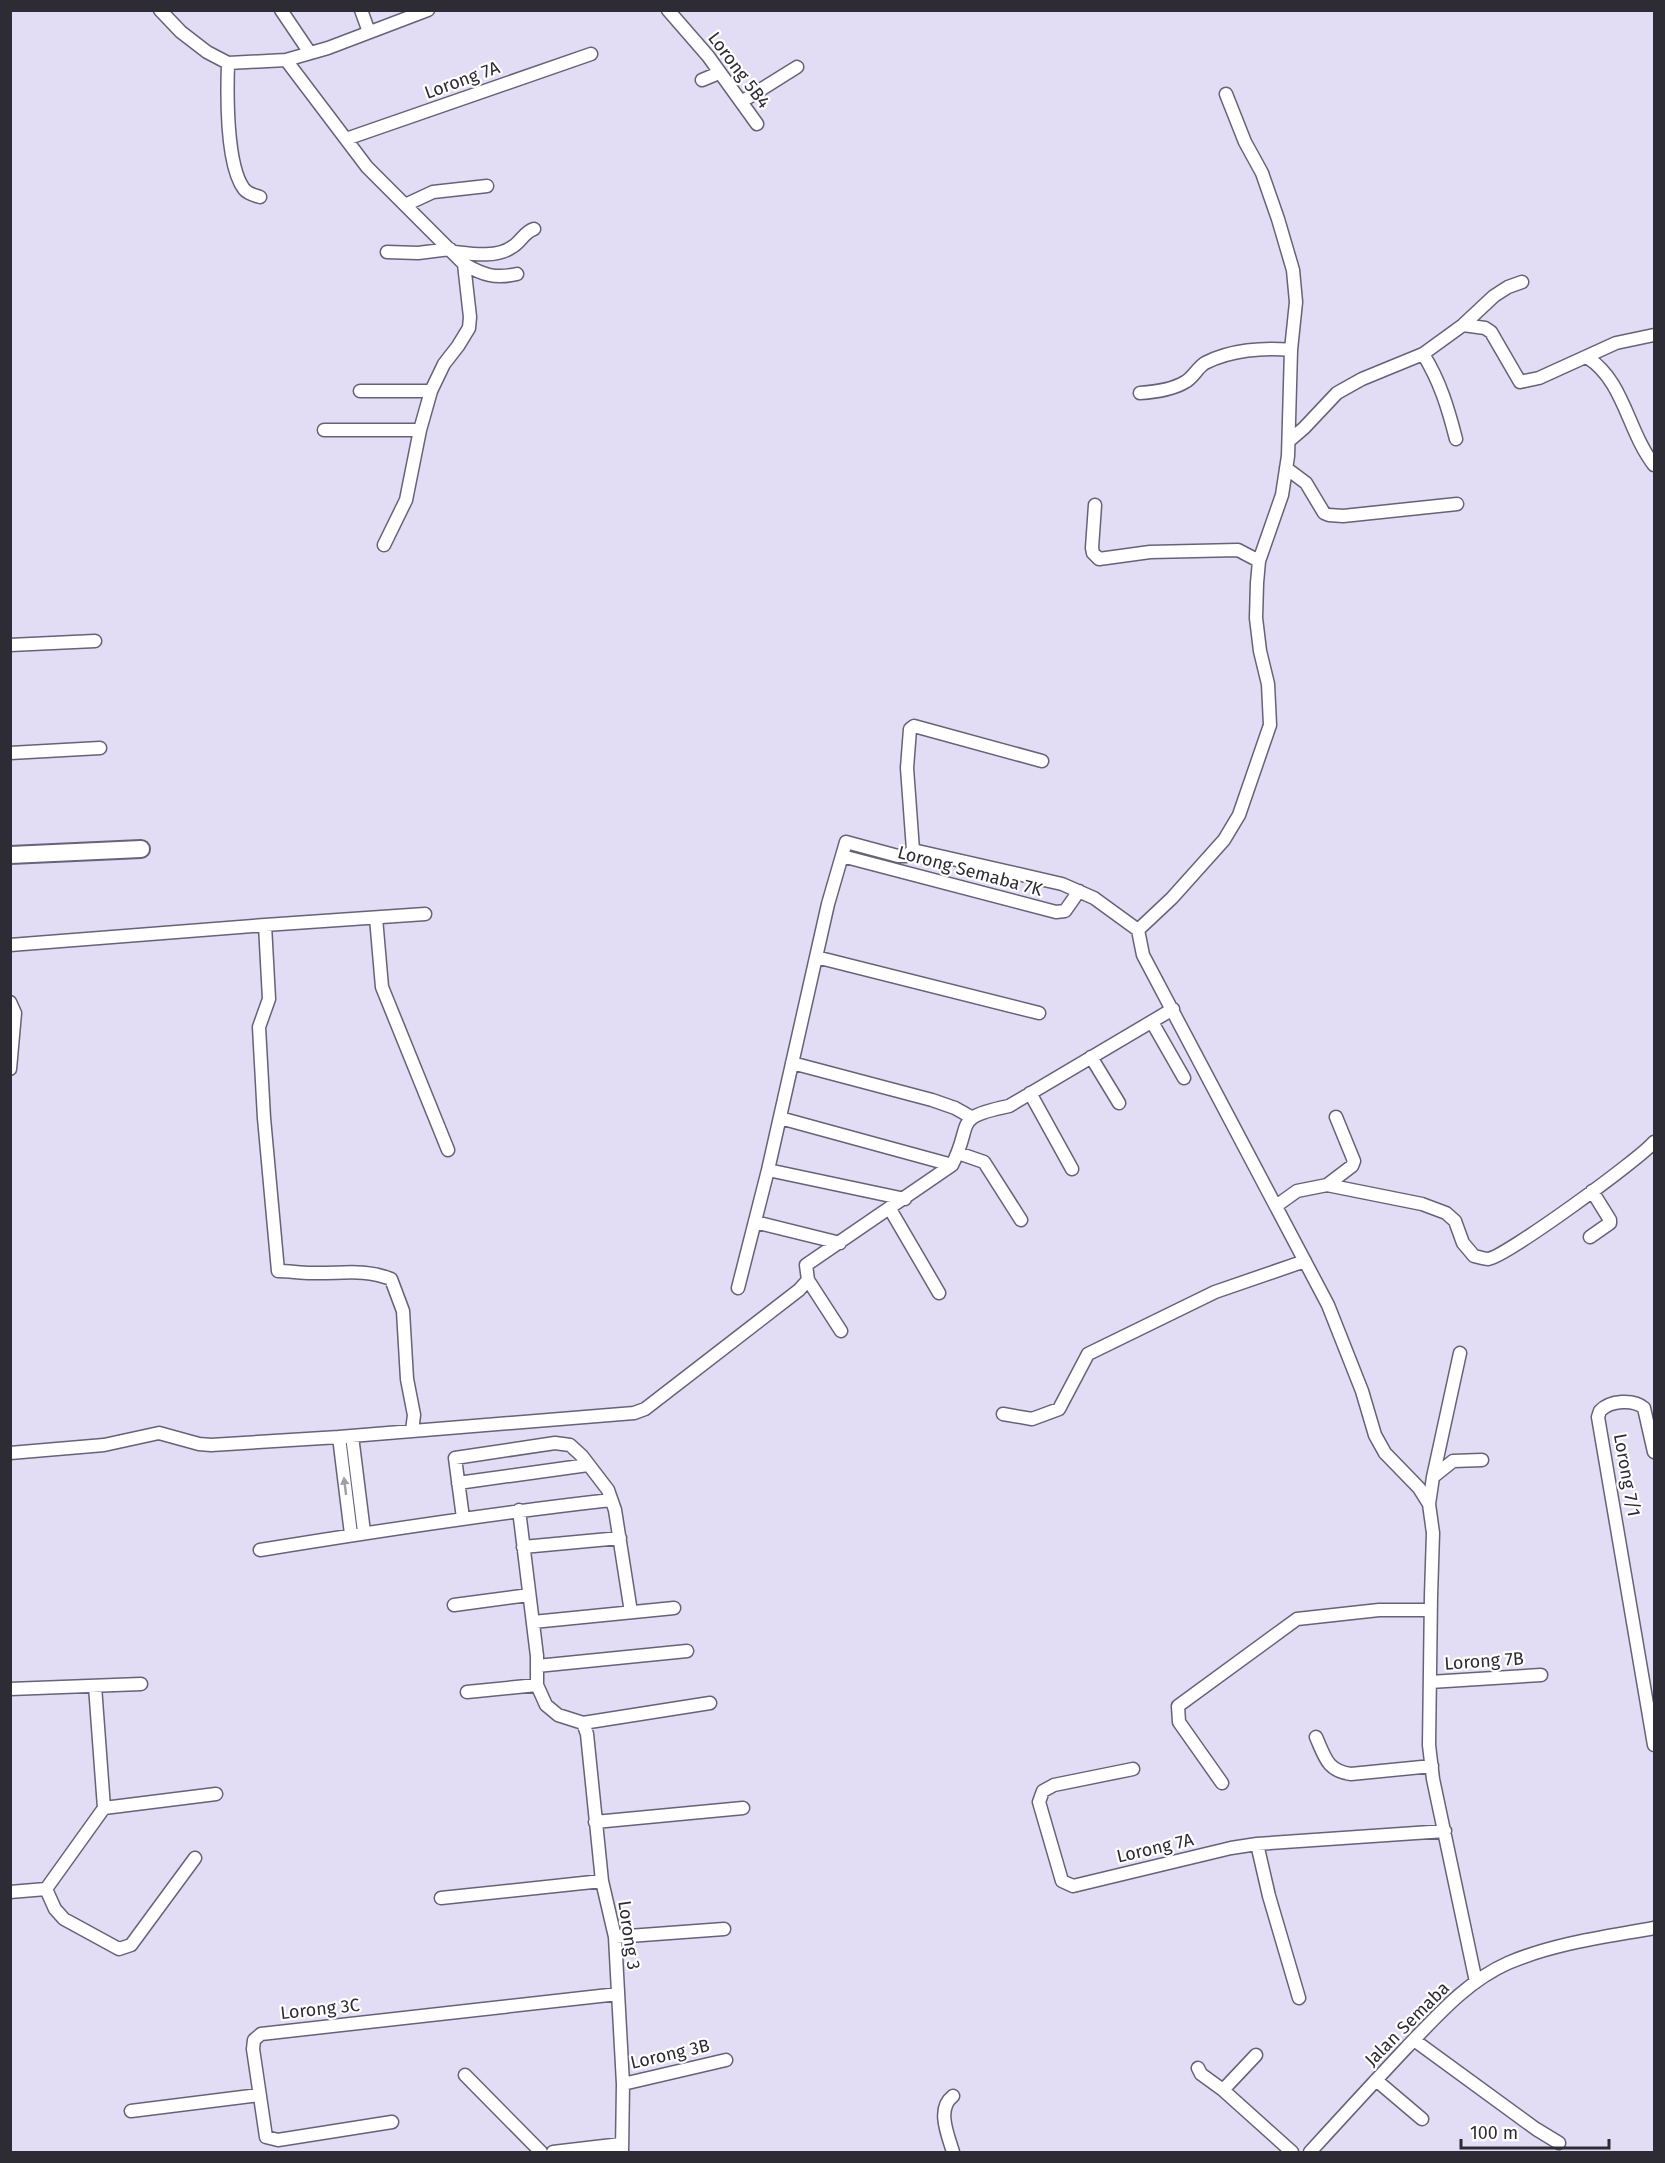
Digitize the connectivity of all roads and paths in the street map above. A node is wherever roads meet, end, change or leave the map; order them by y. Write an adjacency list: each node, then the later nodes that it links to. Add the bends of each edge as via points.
1 (160, 10): 10 (street, via 189,38)
2 (281, 10): 7 (street)
3 (361, 10): 6 (street)
4 (428, 10): 6 (street)
5 (668, 10): 12 (street, Lorong 5B4)
6 (369, 32): 7 (street)
7 (310, 53): 9 (street)
8 (591, 54): 17 (street, Lorong 7A)
9 (286, 60): 10 (street); 17 (street)
10 (228, 63): 19 (street, via 231,149 245,190)
11 (797, 67): 15 (street)
12 (719, 73): 13 (street); 15 (street, Lorong 5B4)
13 (702, 80)
14 (1226, 94): 29 (street, via 1262,173 1293,270 1296,302)
15 (741, 102): 16 (street, Lorong 5B4)
16 (758, 124)
17 (346, 139): 20 (street)
18 (488, 186): 20 (street, via 434,192)
19 (260, 197)
20 (405, 205): 22 (street)
21 (534, 229): 22 (street, via 504,251)
22 (452, 251): 23 (street); 24 (street)
23 (387, 252)
24 (464, 264): 25 (street, via 481,274); 33 (street, via 469,328)
25 (517, 274)
26 (1522, 282): 27 (street, via 1494,296)
27 (1463, 325): 30 (street); 31 (street, via 1491,332 1520,381 1539,378)
28 (1654, 335): 31 (street, via 1616,343)
29 (1291, 350): 34 (street, via 1275,348 1216,358 1202,364 1186,382); 38 (street)
30 (1423, 354): 37 (street, via 1437,377); 38 (street, via 1337,393)
31 (1588, 358): 39 (street, via 1605,371)
32 (360, 391): 33 (street)
33 (431, 391): 36 (street)
34 (1140, 393)
35 (324, 429): 36 (street)
36 (420, 430): 43 (street, via 406,500)
37 (1456, 439)
38 (1290, 440): 40 (street)
39 (1654, 465)
40 (1286, 468): 41 (street, via 1306,483 1329,516); 44 (street, via 1282,495)
41 (1457, 504)
42 (1095, 506): 44 (street, via 1092,548 1099,560 1150,552 1238,550)
43 (384, 545)
44 (1259, 561): 58 (street, via 1256,618 1268,684 1270,725 1255,771 1239,815 1224,840)
45 (95, 641): 46 (street)
46 (10, 645)
47 (100, 748): 48 (street)
48 (10, 753)
49 (1042, 761): 51 (street, via 914,726 910,729 907,768)
50 (141, 849): 52 (street)
51 (913, 850): 53 (street, via 898,856 846,842); 54 (street)
52 (10, 855)
53 (842, 856): 54 (street, Lorong Semaba 7K, via 1056,912 1065,911); 60 (street)
54 (1079, 891): 58 (street)
55 (425, 914): 56 (street)
56 (376, 918): 57 (street); 75 (street, via 382,987)
57 (265, 925): 59 (street); 95 (street, via 269,999 259,1027 278,1270 352,1271 391,1279 403,1311 407,1379 414,1415)
58 (1138, 930): 62 (street, via 1143,955)
59 (10, 945)
60 (816, 957): 63 (street); 66 (street)
61 (10, 1002): 67 (street, via 15,1013)
62 (1173, 1010): 64 (street); 82 (street)
63 (1039, 1013)
64 (1152, 1022): 65 (street); 68 (street)
65 (1091, 1057): 69 (street); 70 (street)
66 (792, 1063): 71 (street, via 932,1100); 73 (street)
67 (10, 1069)
68 (1184, 1078)
69 (1030, 1093): 71 (street, via 1009,1106); 77 (street)
70 (1119, 1103)
71 (971, 1117): 76 (street)
72 (1336, 1117): 79 (street, via 1354,1161)
73 (780, 1118): 76 (street); 78 (street)
74 (1654, 1142): 80 (street)
75 (448, 1150)
76 (955, 1159): 81 (street); 84 (street, via 984,1162)
77 (1072, 1169)
78 (768, 1170): 81 (street); 85 (street)
79 (1327, 1185): 80 (street, via 1422,1204 1446,1213 1455,1221 1474,1257 1489,1259 1507,1252); 82 (street, via 1297,1191)
80 (1592, 1191): 86 (street, via 1610,1223)
81 (905, 1198): 83 (street)
82 (1276, 1206): 88 (street)
83 (890, 1209): 87 (street); 91 (street)
84 (1021, 1220)
85 (755, 1222): 87 (street); 90 (street)
86 (1590, 1237)
87 (840, 1243): 89 (street, via 806,1265)
88 (1305, 1261): 94 (street, via 1215,1292 1088,1354 1059,1410 1032,1419); 105 (street, via 1330,1308 1375,1435 1385,1453)
89 (808, 1280): 92 (street); 95 (street, via 645,1409)
90 (738, 1288)
91 (939, 1293)
92 (841, 1332)
93 (1460, 1353): 102 (street)
94 (1003, 1414)
95 (412, 1431): 96 (street)
96 (352, 1436): 97 (street); 108 (street)
97 (339, 1437): 99 (street, via 199,1444 159,1433 104,1445); 108 (street, one-way to 97)
98 (1654, 1452): 130 (street, Lorong 7/1, via 1641,1405 1611,1404 1600,1411)
99 (10, 1454)
100 (1482, 1460): 102 (street, via 1453,1461)
101 (588, 1465): 103 (street); 103 (street, via 570,1445 555,1443 455,1458); 104 (street)
102 (1433, 1477): 105 (street)
103 (458, 1483): 107 (street)
104 (611, 1500): 106 (street); 109 (street)
105 (1429, 1504): 115 (street, via 1433,1533)
106 (519, 1510): 107 (street); 110 (street)
107 (463, 1518): 108 (street)
108 (357, 1533): 111 (street)
109 (620, 1538): 110 (street); 116 (street)
110 (524, 1547): 112 (street)
111 (260, 1550)
112 (529, 1595): 113 (street); 117 (street)
113 (454, 1605)
114 (674, 1608): 116 (street)
115 (1430, 1610): 121 (street); 133 (street, via 1379,1610 1297,1619 1178,1706 1179,1722)
116 (631, 1612): 117 (street)
117 (533, 1622): 119 (street)
118 (687, 1651): 119 (street)
119 (537, 1666): 123 (street)
120 (1541, 1675): 121 (street, Lorong 7B)
121 (1430, 1682): 131 (street)
122 (141, 1684): 124 (street)
123 (537, 1685): 126 (street); 128 (street, via 546,1705 558,1715)
124 (95, 1686): 125 (street); 135 (street)
125 (10, 1689)
126 (466, 1692)
127 (710, 1703): 128 (street)
128 (583, 1723): 137 (street, Lorong 3)
129 (1316, 1737): 131 (street, via 1330,1766 1340,1772)
130 (1654, 1745)
131 (1432, 1766): 138 (street)
132 (1133, 1769): 139 (street, Lorong 7A, via 1054,1785 1043,1791 1039,1802 1062,1881 1073,1886)
133 (1222, 1783)
134 (216, 1794): 135 (street)
135 (104, 1808): 142 (street)
136 (743, 1808): 137 (street)
137 (595, 1822): 141 (street, Lorong 3)
138 (1445, 1831): 139 (street, Lorong 7A); 148 (street)
139 (1257, 1844): 150 (street)
140 (195, 1858): 142 (street, via 131,1945 119,1949 64,1919 55,1910)
141 (602, 1881): 144 (street); 147 (street, Lorong 3)
142 (46, 1889): 143 (street)
143 (10, 1892)
144 (441, 1898)
145 (1654, 1928): 148 (street, Jalan Semaba, via 1538,1951 1505,1964)
146 (724, 1929): 147 (street)
147 (615, 1937): 149 (street, Lorong 3)
148 (1476, 1982): 151 (street, Jalan Semaba)
149 (618, 1994): 157 (street, Lorong 3); 159 (street, Lorong 3C, via 261,2034 254,2040)
150 (1299, 1998)
151 (1414, 2040): 156 (street, Jalan Semaba); 164 (street)
152 (1256, 2055): 158 (street)
153 (726, 2060): 157 (street, Lorong 3B)
154 (1198, 2068): 158 (street)
155 (465, 2076): 166 (street)
156 (1376, 2080): 162 (street); 170 (street, Jalan Semaba)
157 (623, 2084): 165 (street, Lorong 3)
158 (1223, 2090): 169 (street)
159 (259, 2095): 161 (street); 163 (street, Lorong 3C, via 268,2138 278,2140)
160 (953, 2096): 168 (street, via 943,2110)
161 (131, 2110)
162 (1422, 2119)
163 (392, 2122)
164 (1559, 2143)
165 (621, 2148): 167 (street)
166 (541, 2152)
167 (553, 2152)
168 (953, 2152)
169 (1292, 2152)
170 (1312, 2152)

